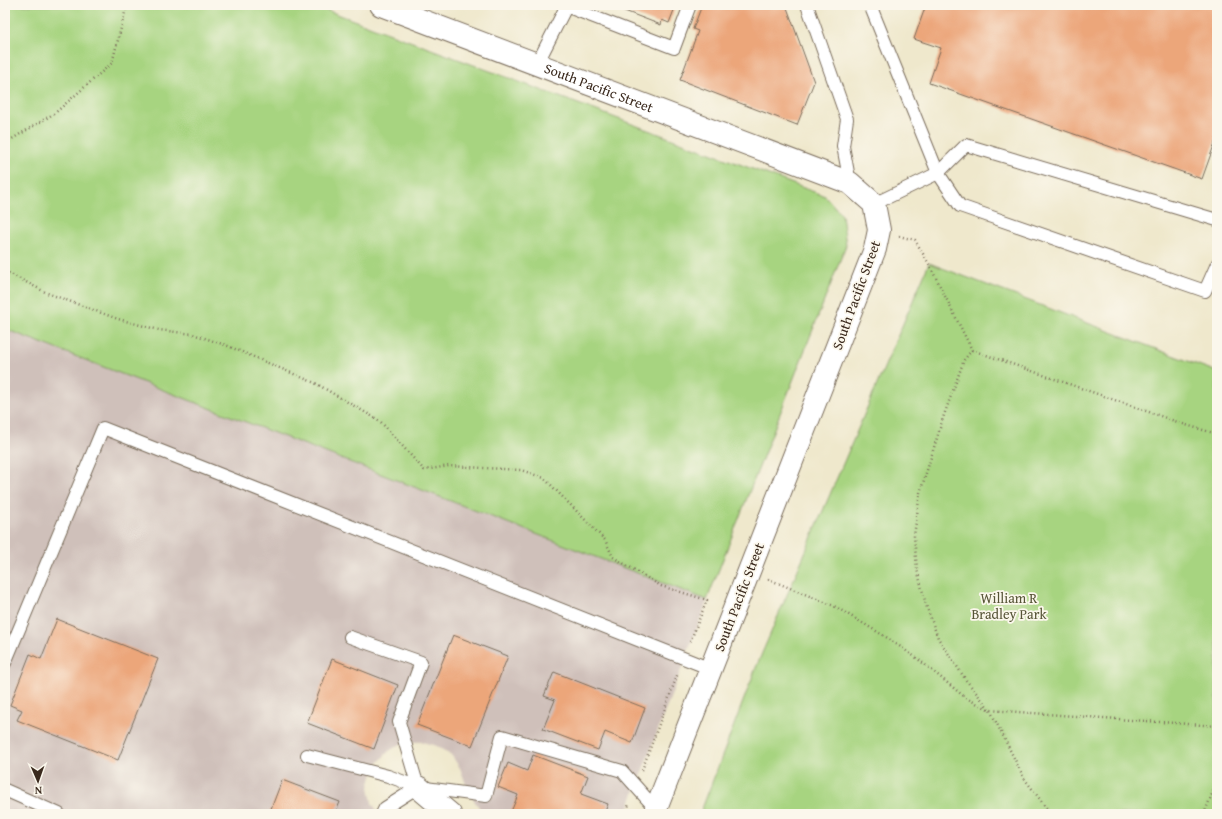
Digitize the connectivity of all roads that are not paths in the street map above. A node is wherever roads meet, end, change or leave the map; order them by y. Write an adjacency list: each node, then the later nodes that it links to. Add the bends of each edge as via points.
1 (381, 5): 6 (street, South Pacific Street)
2 (690, 5): 5 (lane, via 674,48)
3 (808, 5): 8 (lane, via 847,119 843,146)
4 (870, 5): 7 (lane)
5 (566, 6): 6 (lane)
6 (537, 64): 8 (street, South Pacific Street)
7 (938, 173): 9 (lane); 10 (lane, via 966,145); 11 (lane, via 960,206 1205,291)
8 (850, 183): 9 (street, South Pacific Street)
9 (874, 204): 14 (street, South Pacific Street, via 879,230 875,249)
10 (1217, 220)
11 (1217, 264)
12 (350, 637): 16 (lane, via 421,662 399,722)
13 (5, 663): 14 (lane, via 103,428)
14 (711, 669): 18 (street, South Pacific Street)
15 (307, 755): 16 (lane, via 388,776)
16 (418, 787): 18 (lane, via 486,796 502,736 622,771); 20 (lane, via 385,808); 21 (street)
17 (5, 790): 19 (lane)
18 (655, 811)
19 (59, 814)
20 (382, 814)
21 (450, 814)

